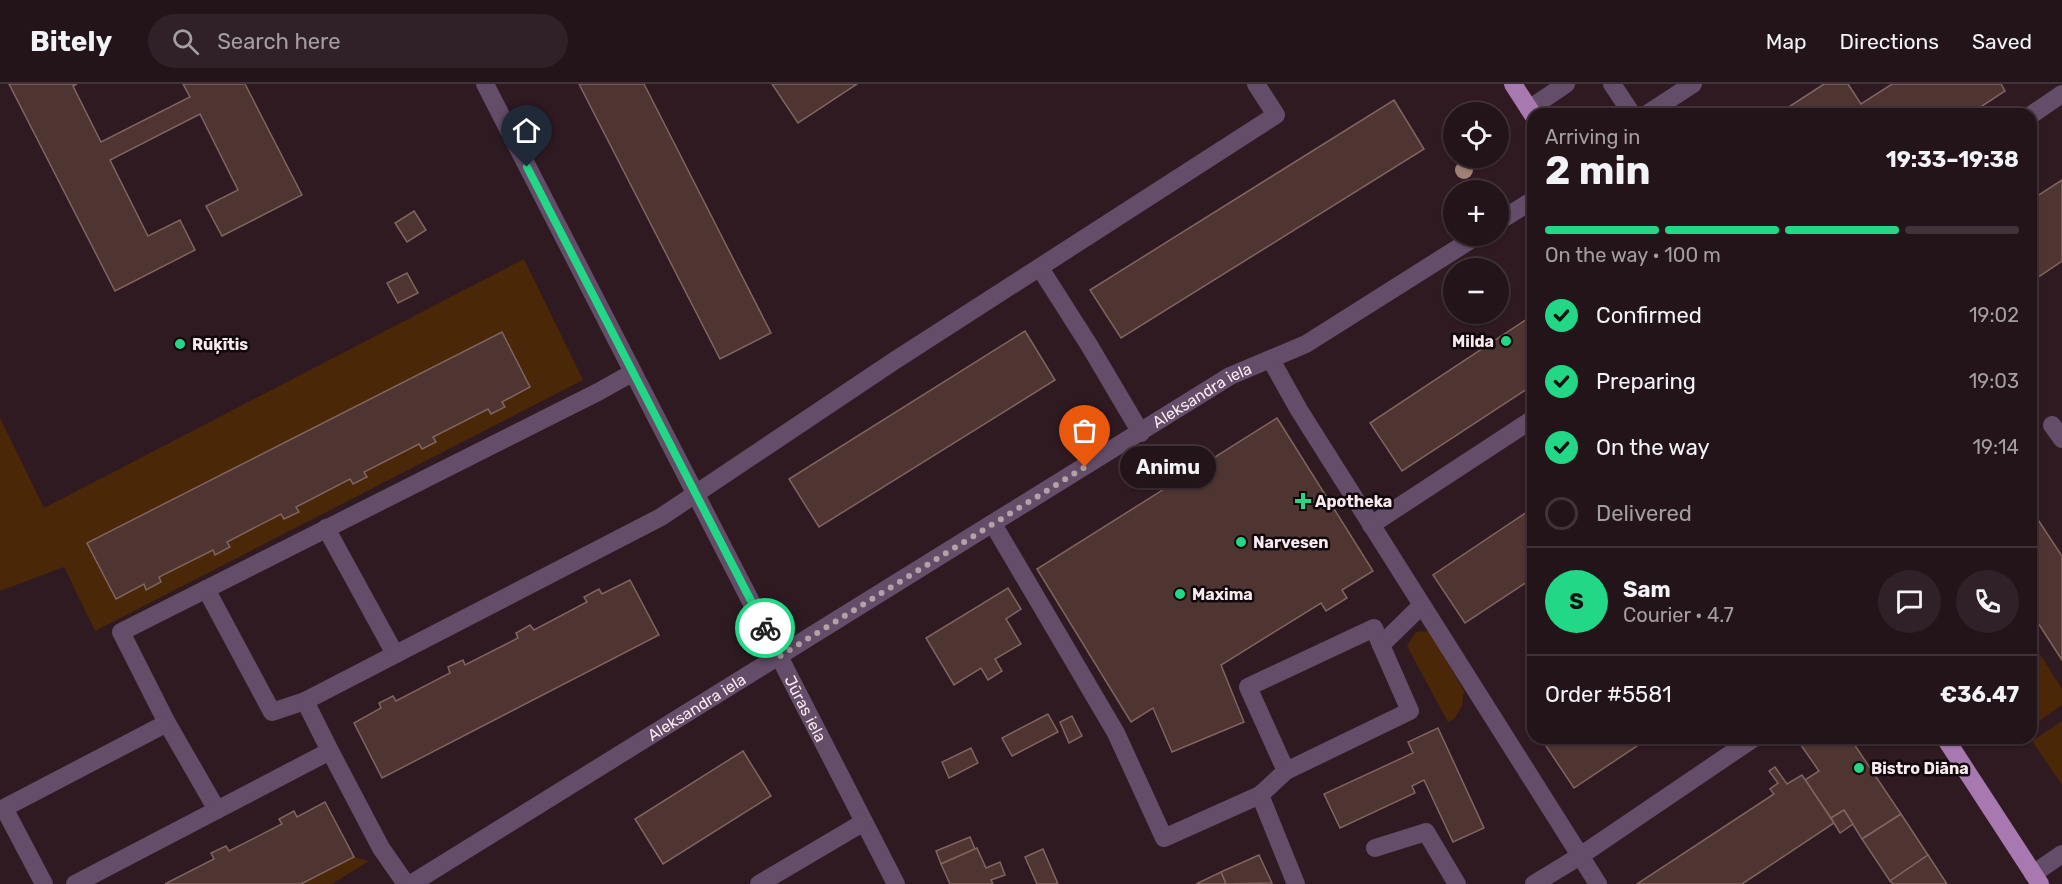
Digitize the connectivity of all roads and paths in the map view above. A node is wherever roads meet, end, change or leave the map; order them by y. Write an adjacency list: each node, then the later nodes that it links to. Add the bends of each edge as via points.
1 (485, 84): 19 (street, Jūras iela)
2 (1256, 84): 17 (street, via 1276,115)
3 (1513, 84): 9 (main road)
4 (1566, 84): 10 (street)
5 (1612, 84): 11 (street)
6 (1693, 84): 12 (street)
7 (2055, 84): 8 (street)
8 (2062, 94): 13 (street)
9 (1528, 108)
10 (1536, 108)
11 (1628, 108)
12 (1656, 108)
13 (2037, 112)
14 (1527, 204): 15 (street)
15 (1509, 215)
16 (1461, 246): 18 (street, Aleksandra iela, via 1306,344)
17 (1040, 268): 21 (street); 22 (street)
18 (1271, 360): 21 (street, Aleksandra iela, via 1230,376); 24 (street)
19 (632, 373): 22 (street, Jūras iela); 25 (street)
20 (1527, 423): 24 (street)
21 (1141, 433): 23 (street, Aleksandra iela)
22 (694, 495): 29 (street, via 661,517); 30 (street, Jūras iela)
23 (993, 524): 30 (street, Aleksandra iela); 37 (street, via 1116,733 1164,838)
24 (1371, 525): 27 (street)
25 (327, 528): 26 (street); 29 (street)
26 (206, 589): 31 (street, via 272,712); 32 (street, via 121,632)
27 (1421, 606): 28 (street); 42 (street)
28 (1382, 645): 36 (street, via 1410,711); 36 (street, via 1374,628 1248,687)
29 (395, 654): 31 (street)
30 (780, 656): 39 (street, Jūras iela); 47 (street, Aleksandra iela)
31 (305, 701): 35 (street)
32 (167, 723): 38 (street); 44 (street, via 4,808)
33 (1745, 744): 42 (street)
34 (1948, 744): 43 (main road)
35 (330, 751): 38 (street); 46 (street, via 381,848)
36 (1286, 771): 37 (street)
37 (1260, 795): 50 (street)
38 (217, 810): 45 (street)
39 (864, 822): 48 (street); 49 (street, Jūras iela)
40 (1375, 848): 51 (street, via 1426,832)
41 (2062, 854): 43 (street)
42 (1580, 856): 52 (street); 53 (street)
43 (2037, 879)
44 (44, 884)
45 (75, 884)
46 (406, 884)
47 (411, 884)
48 (759, 884)
49 (896, 884)
50 (1296, 884)
51 (1457, 884)
52 (1534, 884)
53 (1598, 884)

